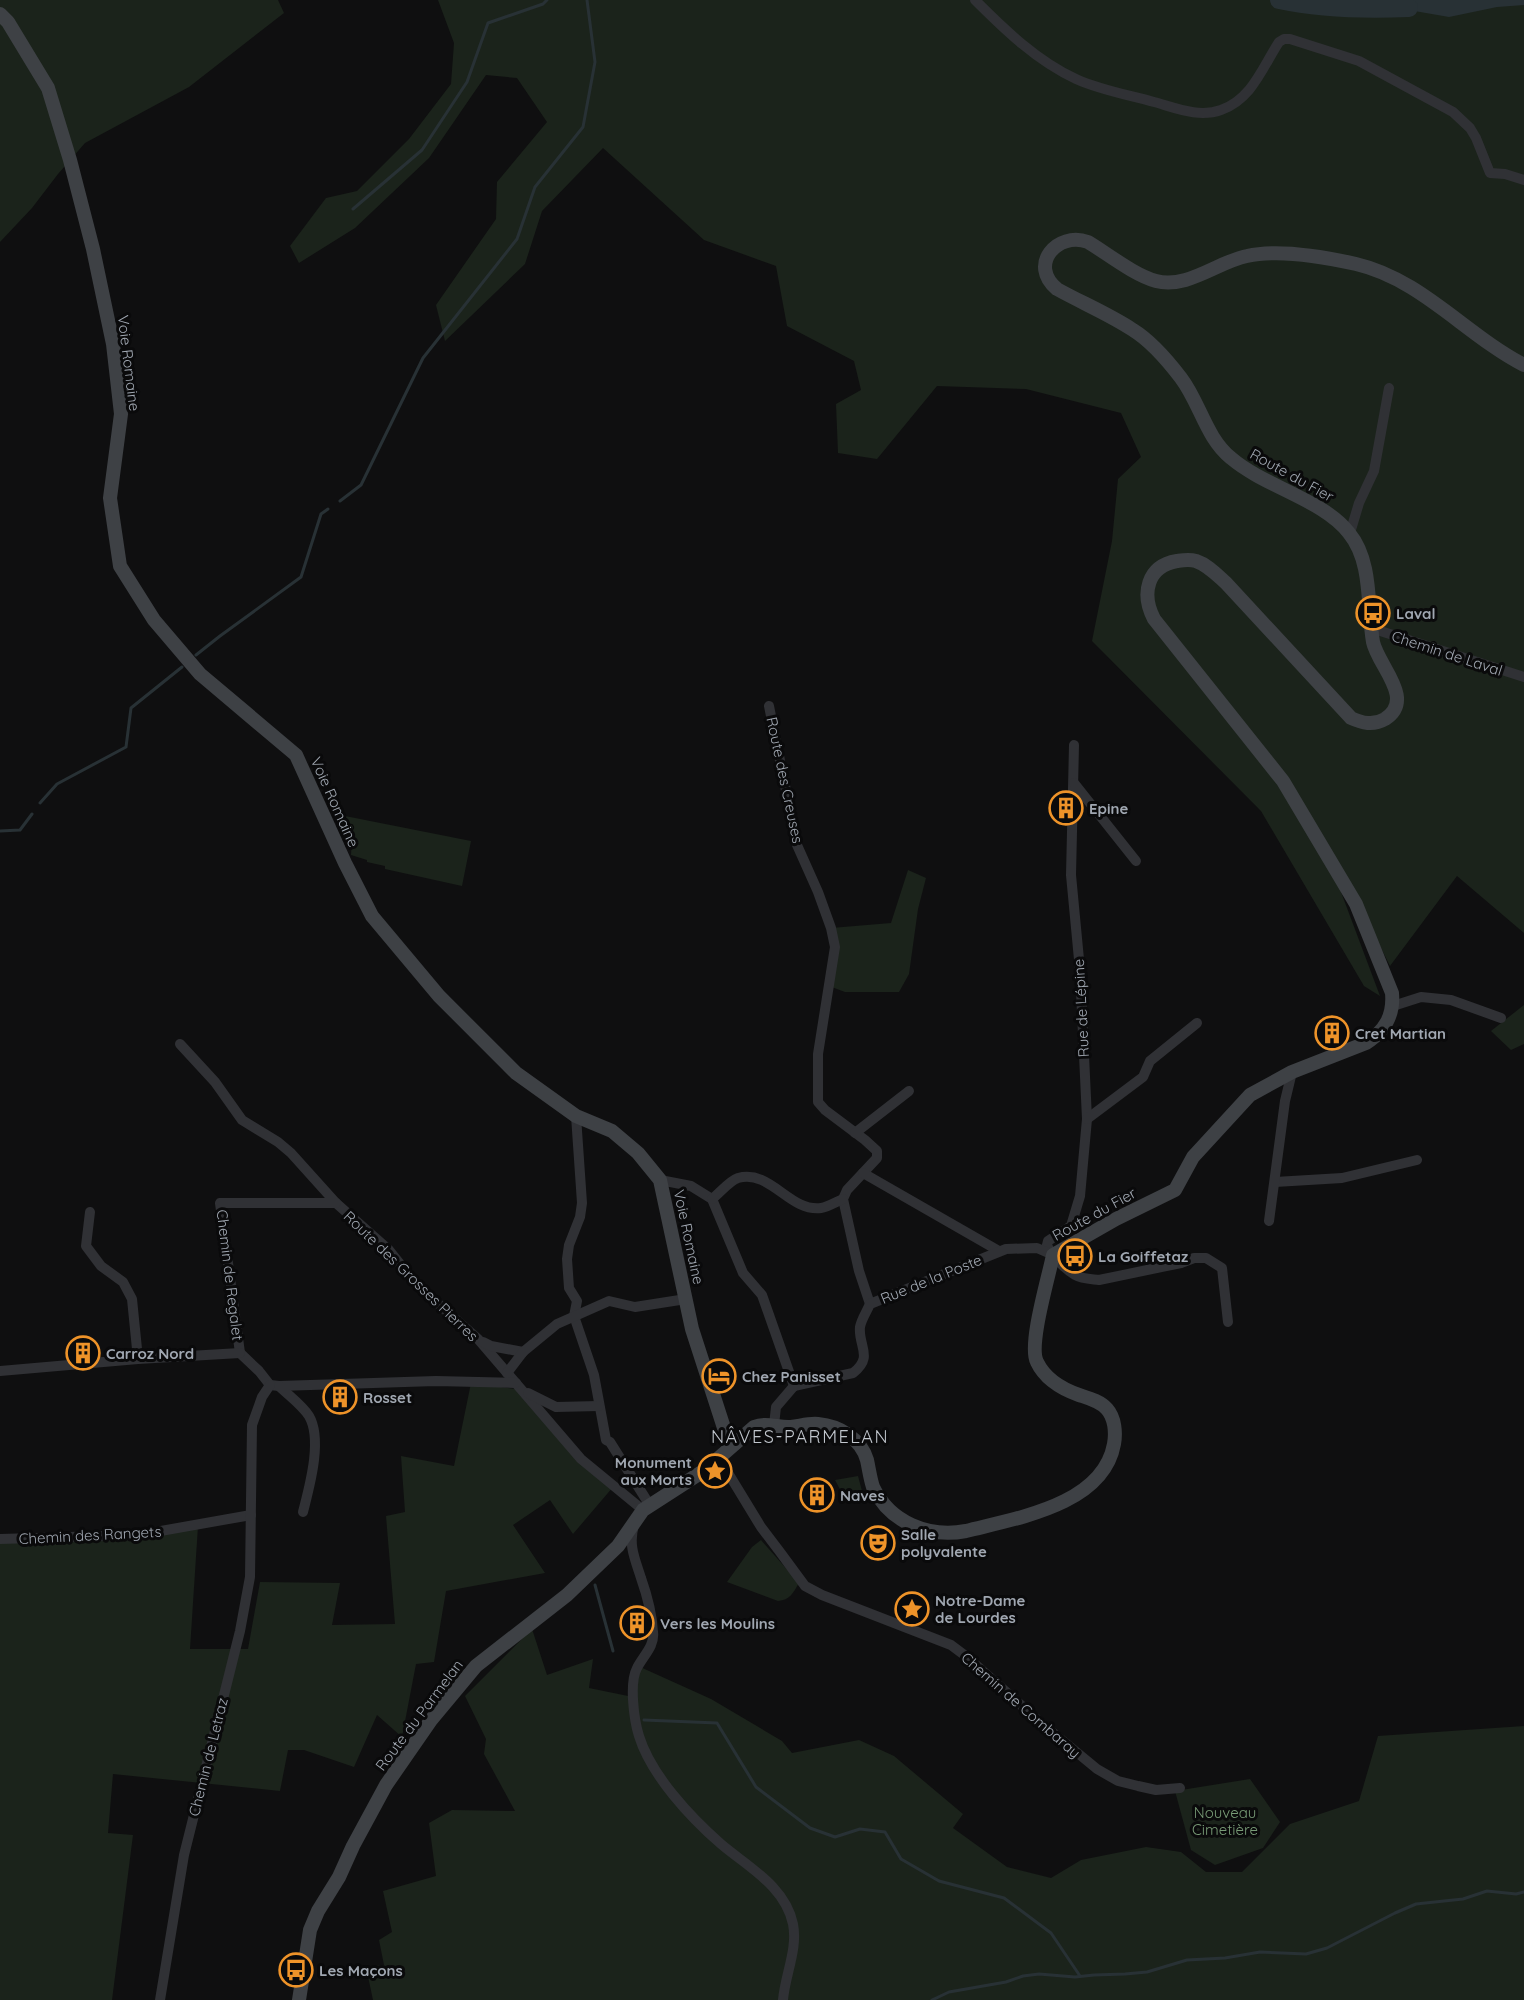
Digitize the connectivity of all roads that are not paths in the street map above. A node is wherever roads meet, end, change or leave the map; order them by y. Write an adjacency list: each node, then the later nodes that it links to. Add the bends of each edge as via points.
1 (975, 0): 3 (street, via 1040,58 1069,75 1196,113 1222,110 1248,93 1284,39 1359,61 1454,112 1476,138 1490,173)
2 (0, 14): 19 (main road, Voie Romaine, via 48,88 93,249 113,344 121,414 110,498 120,566 154,620 200,674 296,754 372,916 439,996 516,1073)
3 (1524, 180)
4 (1524, 364): 6 (main road, Route du Fier, via 1408,285 1356,264 1267,253 1240,258 1171,282 1155,281 1079,239 1059,244 1048,254 1045,274 1049,283 1134,330 1169,363 1222,451 1246,470 1327,512)
5 (1389, 388): 6 (street, via 1374,471)
6 (1350, 533): 7 (main road, Route du Fier, via 1364,568)
7 (1371, 628): 8 (street, Chemin de Laval); 13 (main road, Route du Fier, via 1374,649 1392,680 1397,700 1390,715 1370,724 1351,718 1211,569 1189,560 1166,563 1157,569 1146,593 1154,619 1283,781 1356,904 1392,993)
8 (1524, 677)
9 (770, 706): 21 (street, Route des Creuses, via 797,845 836,947 818,1054 818,1102)
10 (1074, 745): 11 (street, Rue de Lépine)
11 (1074, 783): 12 (street); 20 (street, Rue de Lépine, via 1071,875)
12 (1136, 861)
13 (1393, 1006): 14 (street, via 1421,998 1451,1000); 17 (main road, Route du Fier, via 1389,1021 1377,1036)
14 (1501, 1018)
15 (1197, 1023): 20 (street, via 1150,1061 1143,1077)
16 (180, 1044): 28 (street, Route des Grosses Pierres, via 215,1082 242,1120 291,1153)
17 (1292, 1072): 25 (street); 32 (main road, Route du Fier, via 1250,1095 1193,1157 1175,1190)
18 (909, 1091): 21 (street)
19 (576, 1116): 24 (main road, Voie Romaine, via 612,1131 638,1153); 35 (street, via 582,1203 567,1259 569,1288 577,1301)
20 (1087, 1119): 32 (street, Rue de Lépine, via 1080,1196 1071,1226 1048,1241)
21 (855, 1133): 23 (street, Route des Creuses, via 877,1152 877,1158)
22 (1417, 1160): 25 (street, via 1342,1178)
23 (863, 1173): 27 (street, Route des Creuses); 31 (street)
24 (660, 1180): 26 (street, via 691,1186); 33 (main road, Voie Romaine)
25 (1275, 1182): 30 (street)
26 (712, 1199): 27 (street, via 735,1179 749,1177 765,1181 804,1206 822,1208); 44 (street, via 743,1273 762,1295)
27 (843, 1199): 34 (street)
28 (336, 1203): 37 (street, Route des Grosses Pierres, via 389,1250 416,1284); 39 (street, Chemin de Regalet, via 220,1203)
29 (90, 1212): 40 (street, via 86,1246 101,1266 123,1282 132,1299)
30 (1269, 1221)
31 (999, 1251): 32 (street, Rue de la Poste, via 1037,1248); 34 (street, Rue de la Poste)
32 (1053, 1255): 36 (street, via 1074,1275 1099,1280 1206,1258 1222,1268); 47 (main road, Route du Fier, via 1037,1328 1035,1360 1059,1386 1107,1408 1114,1422 1112,1454 1104,1470 1073,1496 1050,1508 966,1531 926,1531 902,1520 884,1505 861,1446 844,1431 816,1423)
33 (686, 1299): 35 (street, via 635,1307 609,1301); 48 (main road, Voie Romaine, via 725,1431)
34 (870, 1304): 44 (street, Rue de la Poste, via 860,1326 865,1357 859,1369)
35 (574, 1316): 38 (street); 46 (street, via 590,1358)
36 (1228, 1322)
37 (478, 1339): 38 (street, via 491,1346); 42 (street, Route des Grosses Pierres)
38 (523, 1352): 42 (street)
39 (240, 1353): 40 (street); 43 (street)
40 (138, 1359): 41 (street)
41 (0, 1371)
42 (507, 1373): 45 (street, Route des Grosses Pierres)
43 (274, 1386): 45 (street, via 436,1382); 51 (street, via 301,1406 313,1428 313,1478); 52 (street, Chemin de Letraz, via 259,1404 252,1425)
44 (794, 1386): 47 (street, via 776,1407)
45 (520, 1387): 46 (street, via 556,1407); 50 (street, Route des Grosses Pierres, via 581,1459)
46 (599, 1406): 50 (street, via 606,1440)
47 (774, 1425): 48 (main road, Route du Fier, via 754,1427)
48 (735, 1443): 49 (main road, Route du Parmelan)
49 (720, 1458): 50 (main road, Route du Parmelan); 55 (street, Chemin de Combaray, via 761,1527 805,1586 951,1646 1076,1754 1118,1781 1156,1790)
50 (646, 1507): 53 (main road, Route du Parmelan)
51 (303, 1512)
52 (250, 1515): 54 (street, Chemin des Rangets, via 138,1535); 56 (street, Chemin de Letraz, via 250,1577 240,1631 184,1855)
53 (635, 1522): 57 (main road, Route du Parmelan, via 618,1546 567,1595 476,1666 431,1720 399,1766 318,1911 310,1930); 58 (street, via 631,1546 654,1636 633,1679 638,1735 650,1761 682,1804 709,1833 754,1868 786,1905 794,1936)
54 (0, 1539)
55 (1180, 1788)
56 (160, 2000)
57 (298, 2000)
58 (783, 2000)

